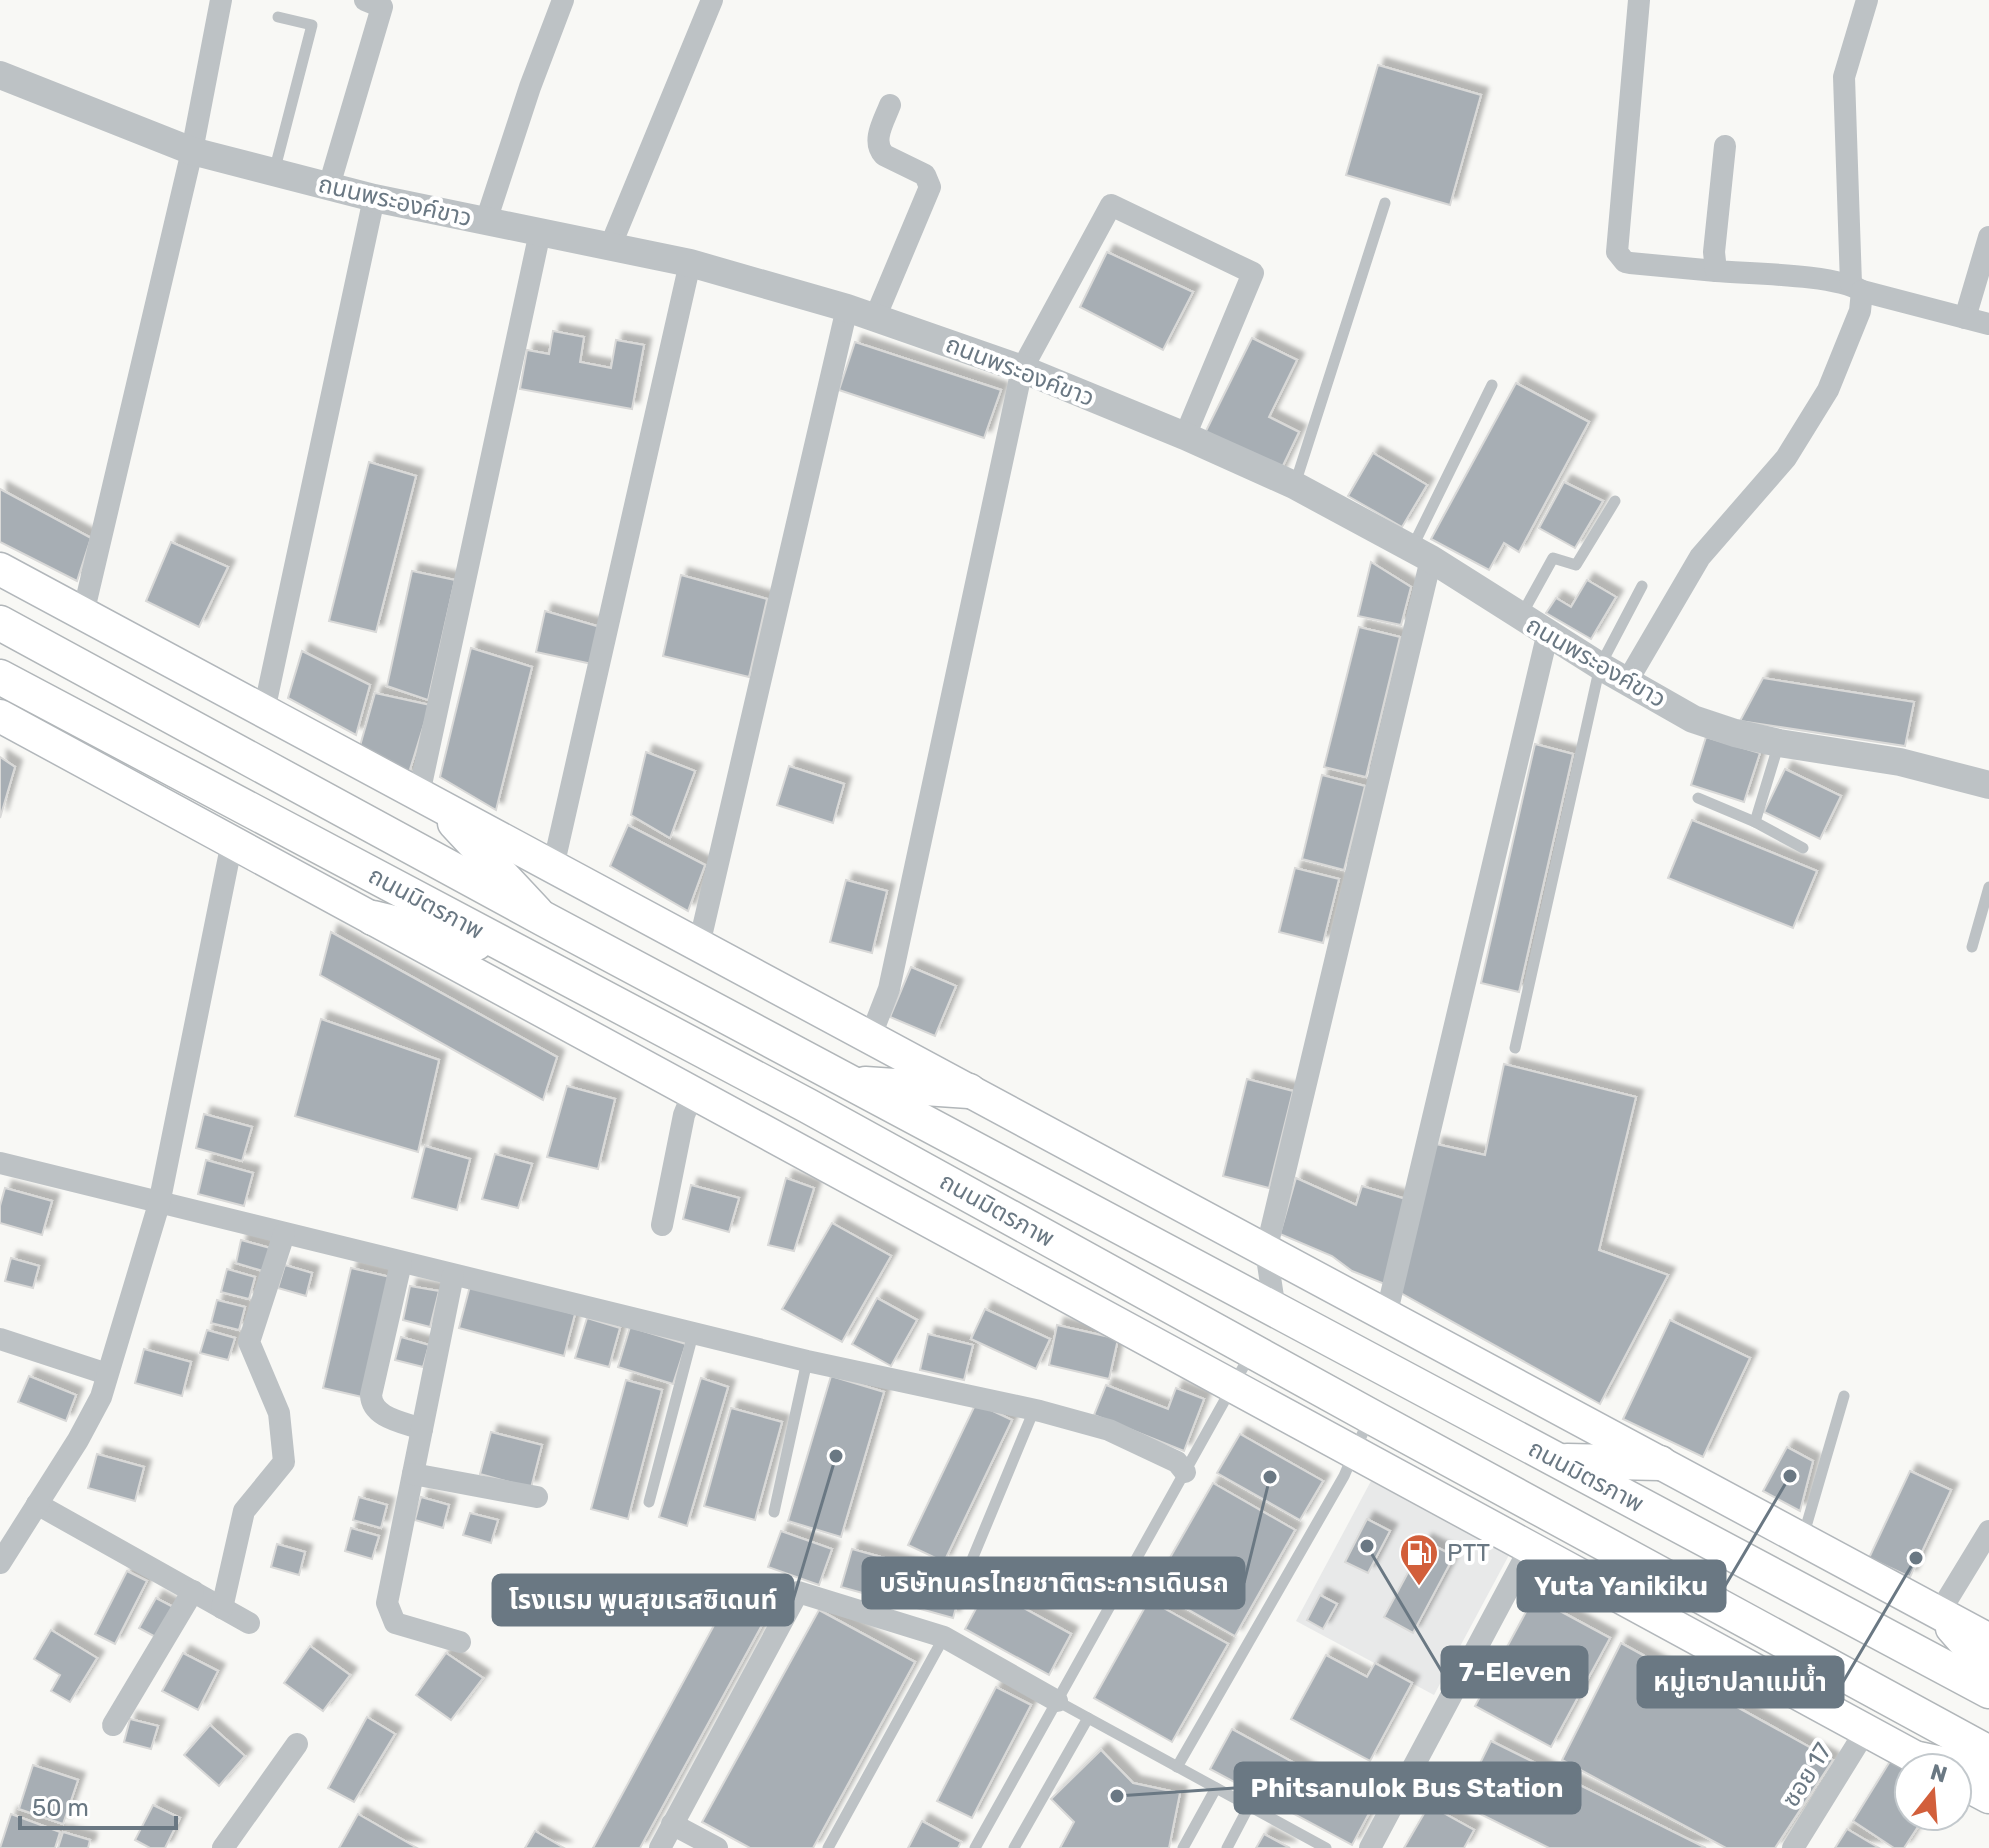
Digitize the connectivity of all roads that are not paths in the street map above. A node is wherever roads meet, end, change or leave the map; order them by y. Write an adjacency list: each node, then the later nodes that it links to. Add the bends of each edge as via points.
1 (221, 0): 11 (street)
2 (563, 0): 16 (street)
3 (712, 0): 19 (street)
4 (1639, 0): 21 (street, via 1617,252 1630,263)
5 (1867, 0): 22 (street, via 1844,77)
6 (377, 2): 13 (street)
7 (278, 17): 12 (lane, via 312,25)
8 (0, 75): 11 (street, ถนนพระองค์ขาว)
9 (890, 105): 24 (street, via 879,149 925,175 930,187)
10 (1725, 146): 21 (street)
11 (192, 151): 12 (street, ถนนพระองค์ขาว); 35 (street)
12 (274, 172): 13 (street, ถนนพระองค์ขาว)
13 (329, 186): 14 (street, ถนนพระองค์ขาว)
14 (374, 198): 16 (street, ถนนพระองค์ขาว); 42 (street)
15 (1385, 203): 30 (lane)
16 (486, 221): 17 (street, ถนนพระองค์ขาว)
17 (540, 232): 19 (street, ถนนพระองค์ขาว); 47 (street)
18 (1989, 237): 25 (street)
19 (610, 247): 20 (street, ถนนพระองค์ขาว)
20 (690, 263): 23 (street, ถนนพระองค์ขาว); 51 (street)
21 (1716, 271): 22 (street)
22 (1857, 287): 25 (street); 41 (street, via 1860,311 1828,390 1786,458 1700,557)
23 (847, 308): 24 (street, ถนนพระองค์ขาว); 55 (street)
24 (875, 318): 27 (street, ถนนพระองค์ขาว)
25 (1965, 318): 26 (street)
26 (1989, 324)
27 (1022, 369): 29 (street, ถนนพระองค์ขาว); 29 (street, via 1111,205 1253,273); 58 (street, via 889,989)
28 (1492, 385): 32 (lane)
29 (1185, 436): 30 (street, ถนนพระองค์ขาว)
30 (1294, 485): 32 (street, ถนนพระองค์ขาว)
31 (1615, 501): 36 (lane, via 1576,565 1553,558)
32 (1422, 554): 36 (street, ถนนพระองค์ขาว); 69 (street)
33 (0, 569): 35 (main road)
34 (1642, 586): 39 (lane)
35 (83, 614): 42 (main road)
36 (1520, 617): 38 (street, ถนนพระองค์ขาว)
37 (0, 623): 54 (main road, ถนนมิตรภาพ)
38 (1548, 632): 39 (street, ถนนพระองค์ขาว); 73 (street)
39 (1600, 666): 41 (street, ถนนพระองค์ขาว); 59 (lane)
40 (0, 677): 57 (main road, ถนนมิตรภาพ)
41 (1628, 680): 44 (street, ถนนพระองค์ขาว, via 1693,719)
42 (264, 711): 47 (main road)
43 (0, 716): 49 (main road)
44 (1779, 743): 45 (street, ถนนพระองค์ขาว, via 1900,762); 48 (lane)
45 (1989, 785)
46 (1698, 798): 48 (lane)
47 (427, 799): 51 (main road); 54 (main road)
48 (1755, 822): 50 (lane)
49 (232, 842): 53 (main road); 65 (street)
50 (1803, 848)
51 (553, 867): 55 (main road)
52 (1989, 887): 56 (lane)
53 (373, 918): 57 (main road); 62 (main road)
54 (544, 919): 60 (main road, ถนนมิตรภาพ)
55 (699, 945): 58 (main road)
56 (1972, 947)
57 (523, 955): 63 (main road, ถนนมิตรภาพ)
58 (870, 1038): 61 (main road)
59 (1515, 1048)
60 (840, 1077): 61 (main road); 63 (main road); 72 (main road, ถนนมิตรภาพ)
61 (969, 1091): 69 (main road)
62 (693, 1093): 66 (main road); 67 (street)
63 (821, 1113): 66 (main road); 76 (main road, ถนนมิตรภาพ)
64 (0, 1163): 65 (street)
65 (159, 1204): 68 (street); 79 (street)
66 (903, 1207): 80 (main road)
67 (662, 1225)
68 (284, 1234): 70 (street); 100 (street, via 249,1342 279,1413 284,1462 244,1511)
69 (1266, 1251): 72 (street); 73 (main road)
70 (401, 1263): 71 (street); 84 (street, via 371,1404 391,1419)
71 (453, 1275): 74 (street); 84 (street)
72 (1275, 1310): 76 (main road); 78 (main road, ถนนมิตรภาพ)
73 (1386, 1316): 87 (main road)
74 (693, 1334): 77 (street); 91 (lane)
75 (0, 1339): 79 (street)
76 (1253, 1351): 80 (lane); 83 (main road, ถนนมิตรภาพ)
77 (807, 1361): 82 (street); 93 (lane)
78 (1393, 1373): 83 (main road); 86 (main road, ถนนมิตรภาพ)
79 (107, 1374): 92 (street, via 78,1440)
80 (1233, 1386): 85 (main road); 88 (lane)
81 (1844, 1396): 95 (lane)
82 (1034, 1410): 88 (street, via 1109,1430 1177,1462); 98 (lane)
83 (1370, 1416): 85 (lane); 114 (main road, ถนนมิตรภาพ)
84 (422, 1429): 89 (street)
85 (1356, 1453): 96 (main road); 115 (lane)
86 (1559, 1461): 87 (main road); 107 (main road, ถนนมิตรภาพ)
87 (1660, 1463): 95 (main road)
88 (1185, 1472): 108 (lane)
89 (413, 1474): 90 (street); 105 (street, via 387,1603 395,1623)
90 (537, 1497)
91 (649, 1502)
92 (37, 1504): 97 (street); 99 (street)
93 (774, 1512)
94 (1989, 1531): 101 (street)
95 (1803, 1540): 101 (main road)
96 (1530, 1548): 111 (main road); 128 (street)
97 (1, 1559)
98 (971, 1562)
99 (193, 1591): 100 (street); 110 (street)
100 (222, 1608): 102 (street)
101 (1939, 1613): 104 (main road); 106 (main road)
102 (249, 1623)
103 (944, 1637): 108 (street); 118 (street, via 798,1592); 122 (lane)
104 (1989, 1640)
105 (460, 1642)
106 (1989, 1670)
107 (1989, 1691)
108 (1057, 1701): 109 (lane); 123 (lane)
109 (1088, 1718): 115 (lane); 124 (lane)
110 (113, 1725)
111 (1866, 1730): 113 (main road); 129 (street, ซอย 17)
112 (297, 1744): 119 (street)
113 (1905, 1752)
114 (1989, 1753)
115 (1177, 1767): 116 (lane)
116 (1216, 1788): 117 (lane); 125 (lane)
117 (1249, 1806): 126 (lane); 127 (lane)
118 (672, 1824): 120 (street); 121 (street)
119 (223, 1848)
120 (660, 1848)
121 (717, 1848)
122 (828, 1848)
123 (975, 1848)
124 (1014, 1848)
125 (1183, 1848)
126 (1227, 1848)
127 (1326, 1848)
128 (1370, 1848)
129 (1793, 1848)

